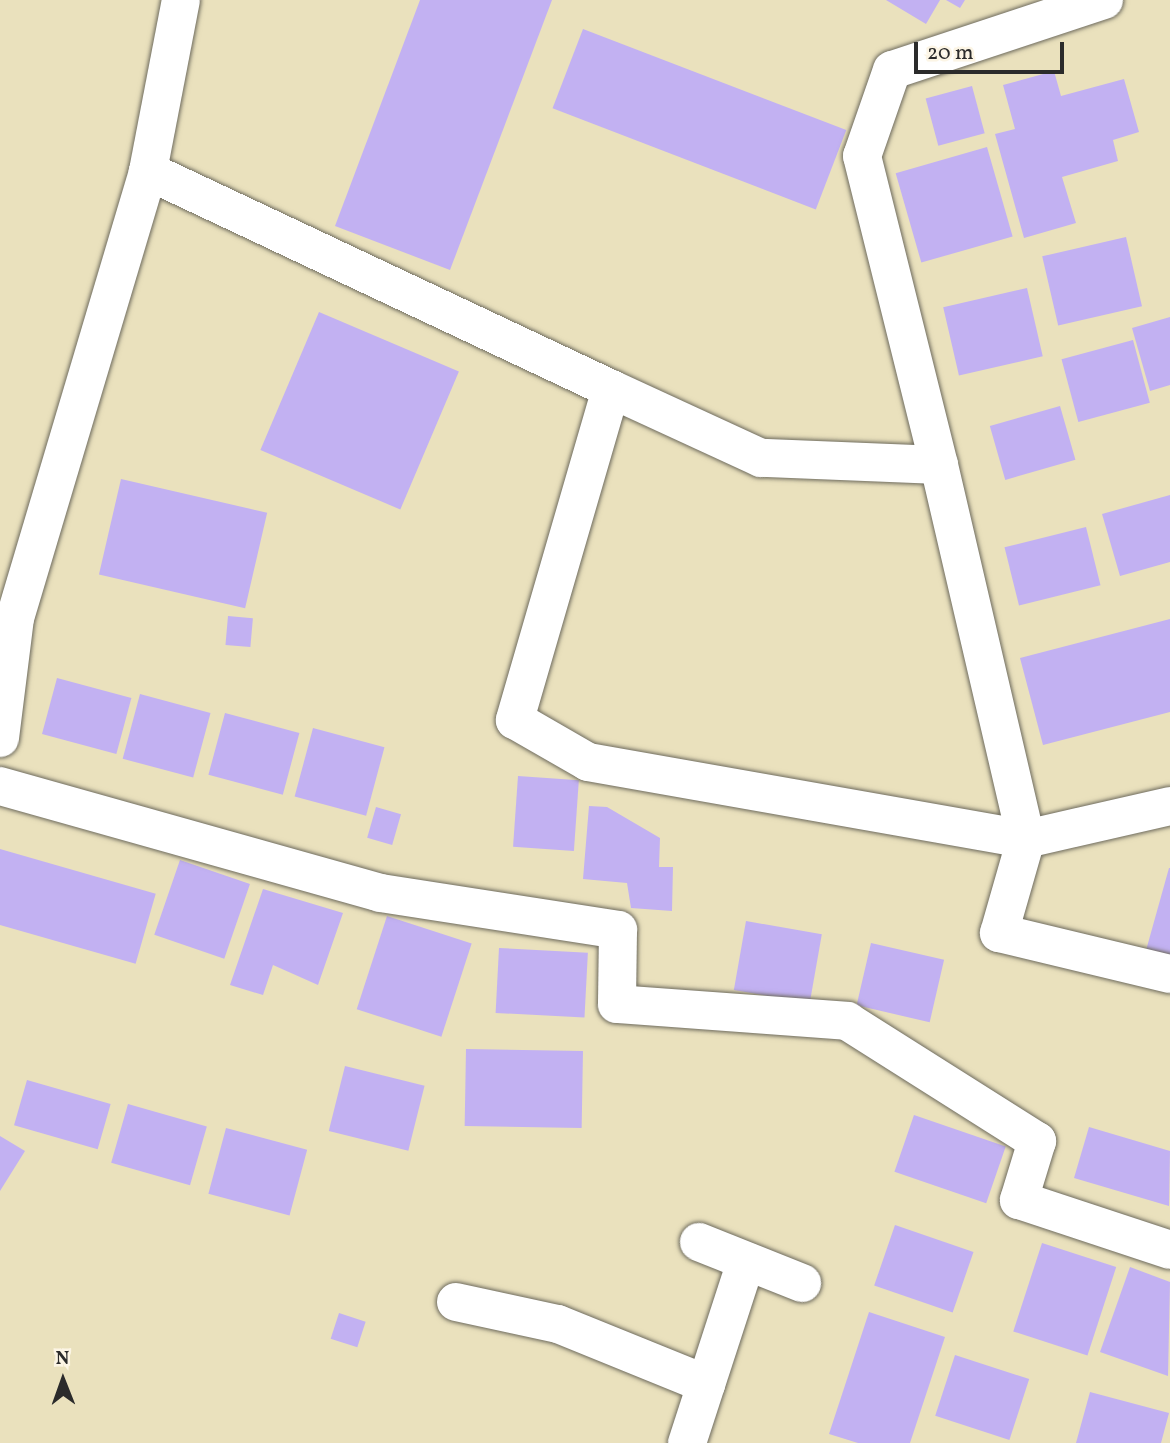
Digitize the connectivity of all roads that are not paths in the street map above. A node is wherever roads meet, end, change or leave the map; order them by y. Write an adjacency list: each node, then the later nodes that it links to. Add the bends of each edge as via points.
1 (181, 0): 3 (street)
2 (1104, 0): 5 (street, via 892,69 862,156)
3 (148, 171): 4 (street); 6 (street)
4 (611, 389): 5 (street, via 761,458); 10 (street, via 515,720 588,762)
5 (939, 465): 10 (street)
6 (8, 617): 7 (street)
7 (0, 738)
8 (0, 786): 13 (street, via 380,893 618,930 617,1004 848,1021 1037,1141 1019,1200)
9 (1170, 806): 10 (street)
10 (1026, 839): 11 (street, via 999,933)
11 (1170, 974)
12 (699, 1242): 14 (street)
13 (1170, 1250)
14 (747, 1261): 15 (street); 17 (street)
15 (802, 1283)
16 (456, 1302): 17 (street, via 558,1324)
17 (706, 1384): 18 (street)
18 (687, 1443)

